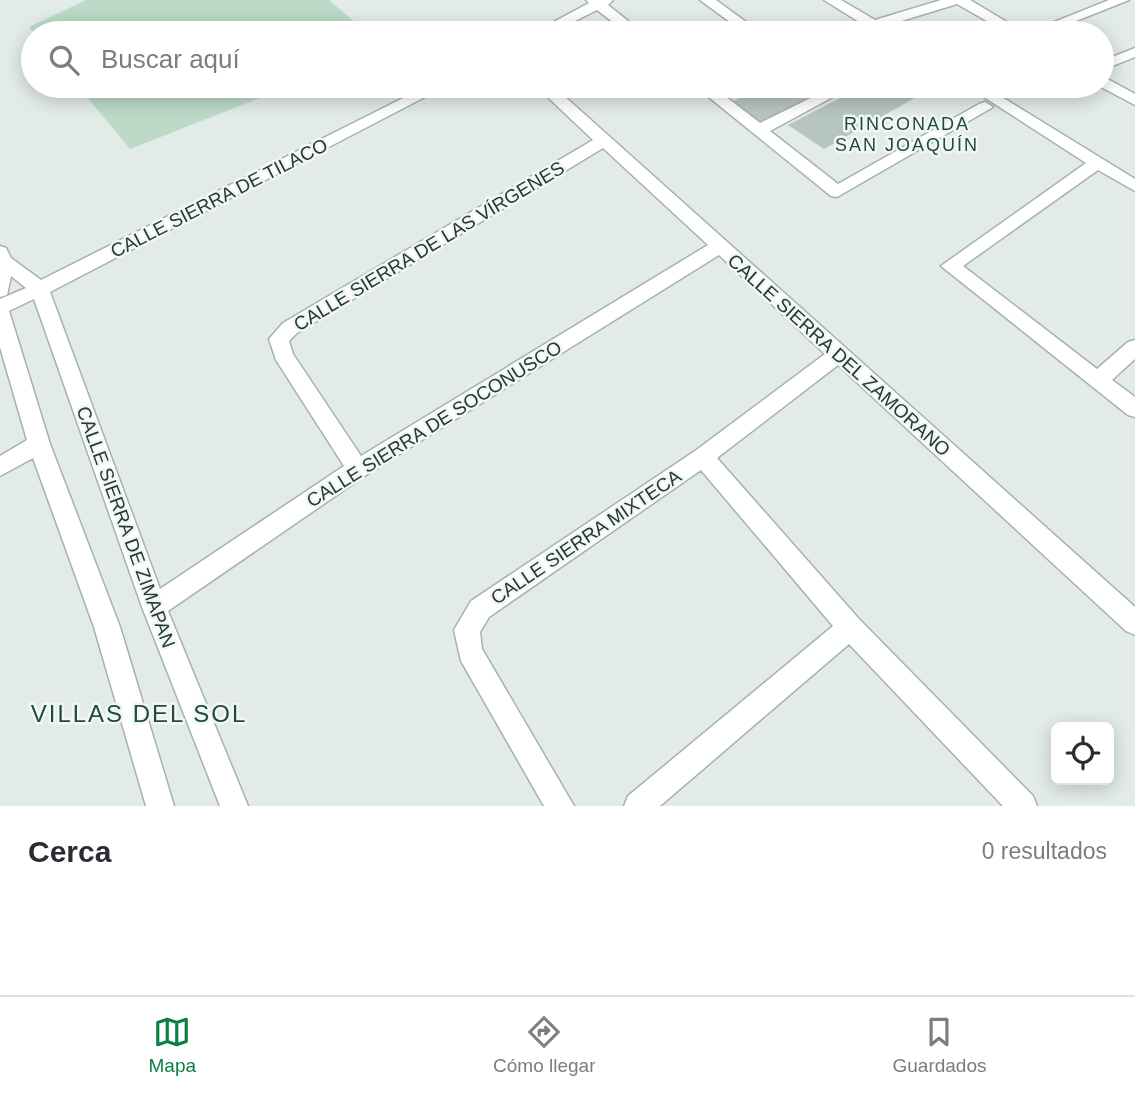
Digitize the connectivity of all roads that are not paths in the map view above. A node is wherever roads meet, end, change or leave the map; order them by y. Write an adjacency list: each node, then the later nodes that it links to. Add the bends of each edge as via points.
1 (707, 0): 8 (street)
2 (831, 0): 9 (street)
3 (958, 0): 10 (street); 11 (street)
4 (1122, 0): 12 (street)
5 (599, 1): 6 (street); 7 (street)
6 (562, 21)
7 (622, 21)
8 (737, 21)
9 (867, 21)
10 (887, 21)
11 (996, 21)
12 (1066, 21)
13 (1135, 52): 14 (street)
14 (1114, 61)
15 (1114, 88): 21 (street)
16 (414, 98): 29 (street, CALLE SIERRA DE TILACO)
17 (557, 98): 24 (street, CALLE SIERRA DEL ZAMORANO)
18 (718, 98): 23 (street)
19 (822, 98): 23 (street)
20 (994, 98): 25 (street)
21 (1135, 100)
22 (985, 107): 23 (street, via 837,192)
23 (759, 130)
24 (603, 141): 27 (street, CALLE SIERRA DEL ZAMORANO); 40 (street, CALLE SIERRA DE LAS VÍRGENES, via 290,328 279,339 283,355)
25 (1098, 162): 26 (street); 35 (street, via 950,266)
26 (1135, 186)
27 (719, 247): 34 (street, CALLE SIERRA DEL ZAMORANO); 40 (street, CALLE SIERRA DE SOCONUSCO)
28 (1, 257): 29 (street); 30 (street)
29 (40, 289): 31 (street, CALLE SIERRA DE TILACO); 41 (street, CALLE SIERRA DE ZIMAPAN)
30 (0, 290)
31 (0, 307)
32 (0, 313): 37 (street)
33 (1135, 347): 35 (street)
34 (839, 354): 38 (street, CALLE SIERRA MIXTECA); 42 (street, CALLE SIERRA DEL ZAMORANO)
35 (1097, 381): 36 (street)
36 (1135, 409)
37 (39, 444): 39 (street); 44 (street, via 107,627)
38 (703, 457): 43 (street); 46 (street, CALLE SIERRA MIXTECA, via 480,609 467,630 470,652)
39 (0, 467)
40 (358, 469): 41 (street, CALLE SIERRA DE SOCONUSCO)
41 (154, 607): 45 (street, CALLE SIERRA DE ZIMAPAN)
42 (1135, 623)
43 (850, 627): 47 (street); 48 (street)
44 (160, 806)
45 (234, 806)
46 (560, 806)
47 (638, 806)
48 (1023, 806)

